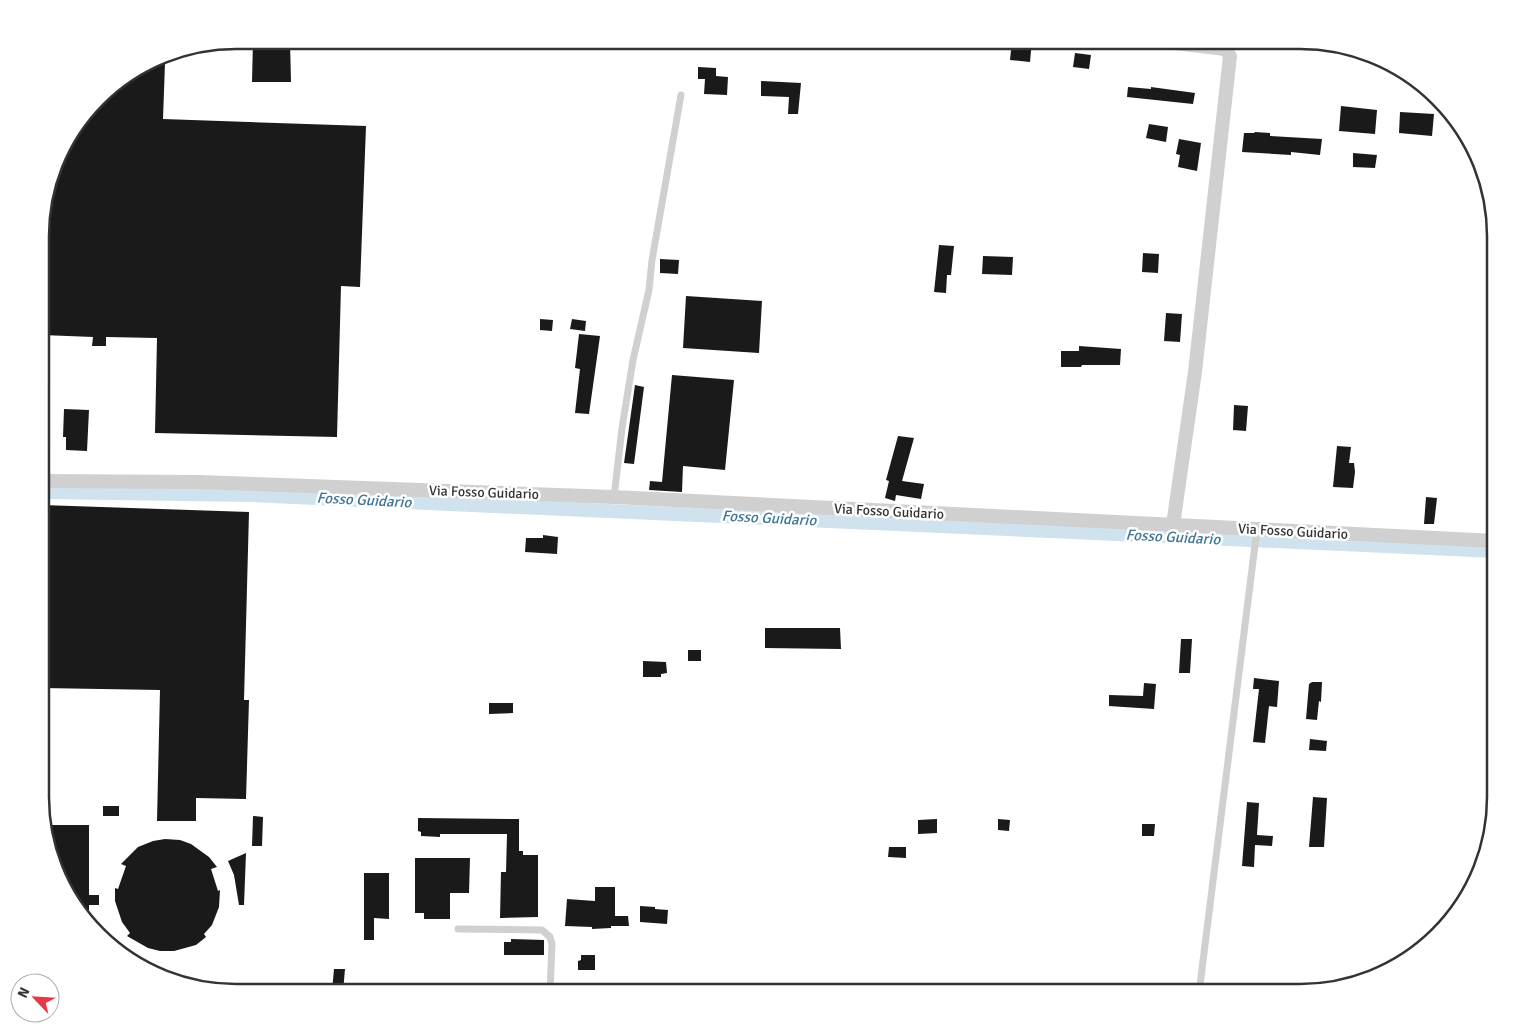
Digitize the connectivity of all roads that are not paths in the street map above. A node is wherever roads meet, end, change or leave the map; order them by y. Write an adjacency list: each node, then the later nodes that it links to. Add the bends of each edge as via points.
1 (1196, 49): 2 (lane)
2 (1230, 56): 6 (street, via 1195,372)
3 (681, 95): 5 (lane, via 649,290 633,360)
4 (49, 481): 5 (street, Via Fosso Guidario, via 198,482)
5 (614, 497): 6 (street, Via Fosso Guidario)
6 (1173, 526): 7 (street, Via Fosso Guidario)
7 (1256, 531): 8 (street, Via Fosso Guidario); 11 (lane)
8 (1487, 540)
9 (458, 929): 10 (lane, via 542,930 552,944)
10 (550, 984)
11 (1200, 984)

